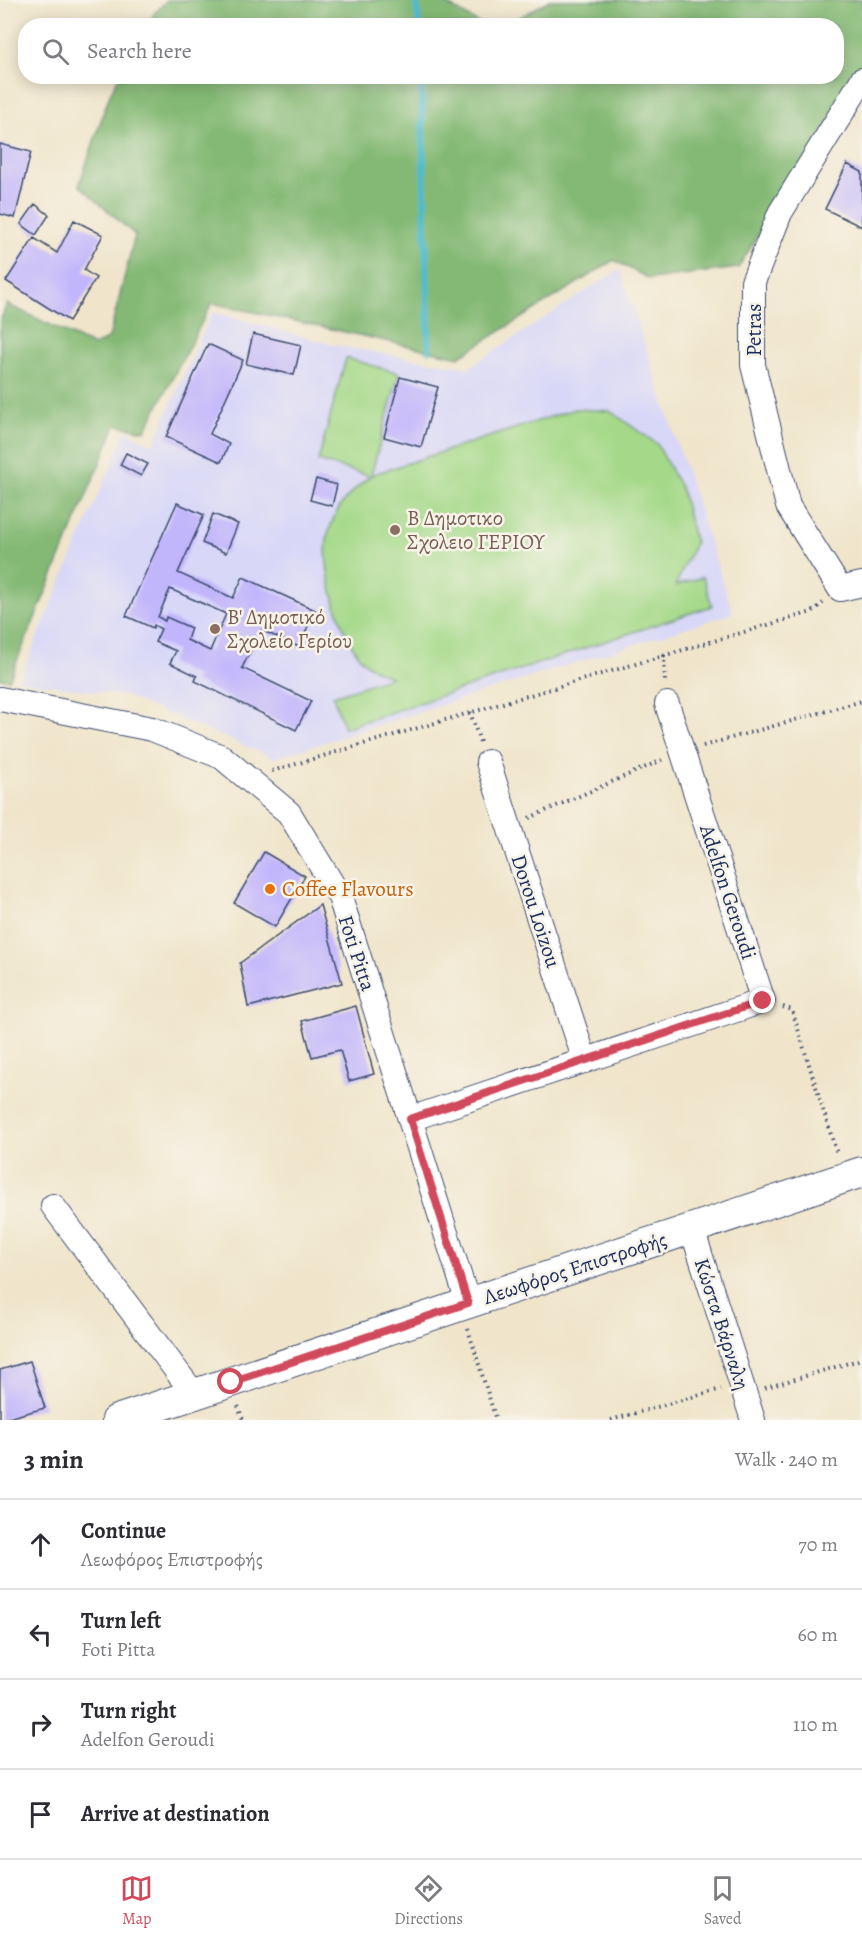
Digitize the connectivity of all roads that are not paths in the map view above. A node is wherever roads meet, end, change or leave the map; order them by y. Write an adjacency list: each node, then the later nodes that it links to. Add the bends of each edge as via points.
1 (862, 80): 2 (street, Petras, via 780,213 753,282 753,365 788,506)
2 (851, 586)
3 (0, 699): 7 (street, Foti Pitta, via 152,729 222,757 289,813 340,897)
4 (667, 704): 6 (street, Adelfon Geroudi, via 763,1001)
5 (488, 762): 6 (street, Dorou Loizou)
6 (585, 1060): 7 (street)
7 (410, 1119): 11 (street, Foti Pitta)
8 (853, 1175): 10 (street, Λεωφόρος Επιστροφής)
9 (53, 1206): 12 (street)
10 (692, 1229): 11 (street, Λεωφόρος Επιστροφής); 14 (street, Κώστα Βάρναλη)
11 (465, 1304): 12 (street, Λεωφόρος Επιστροφής)
12 (194, 1395): 13 (street, Λεωφόρος Επιστροφής)
13 (117, 1420)
14 (753, 1420)

